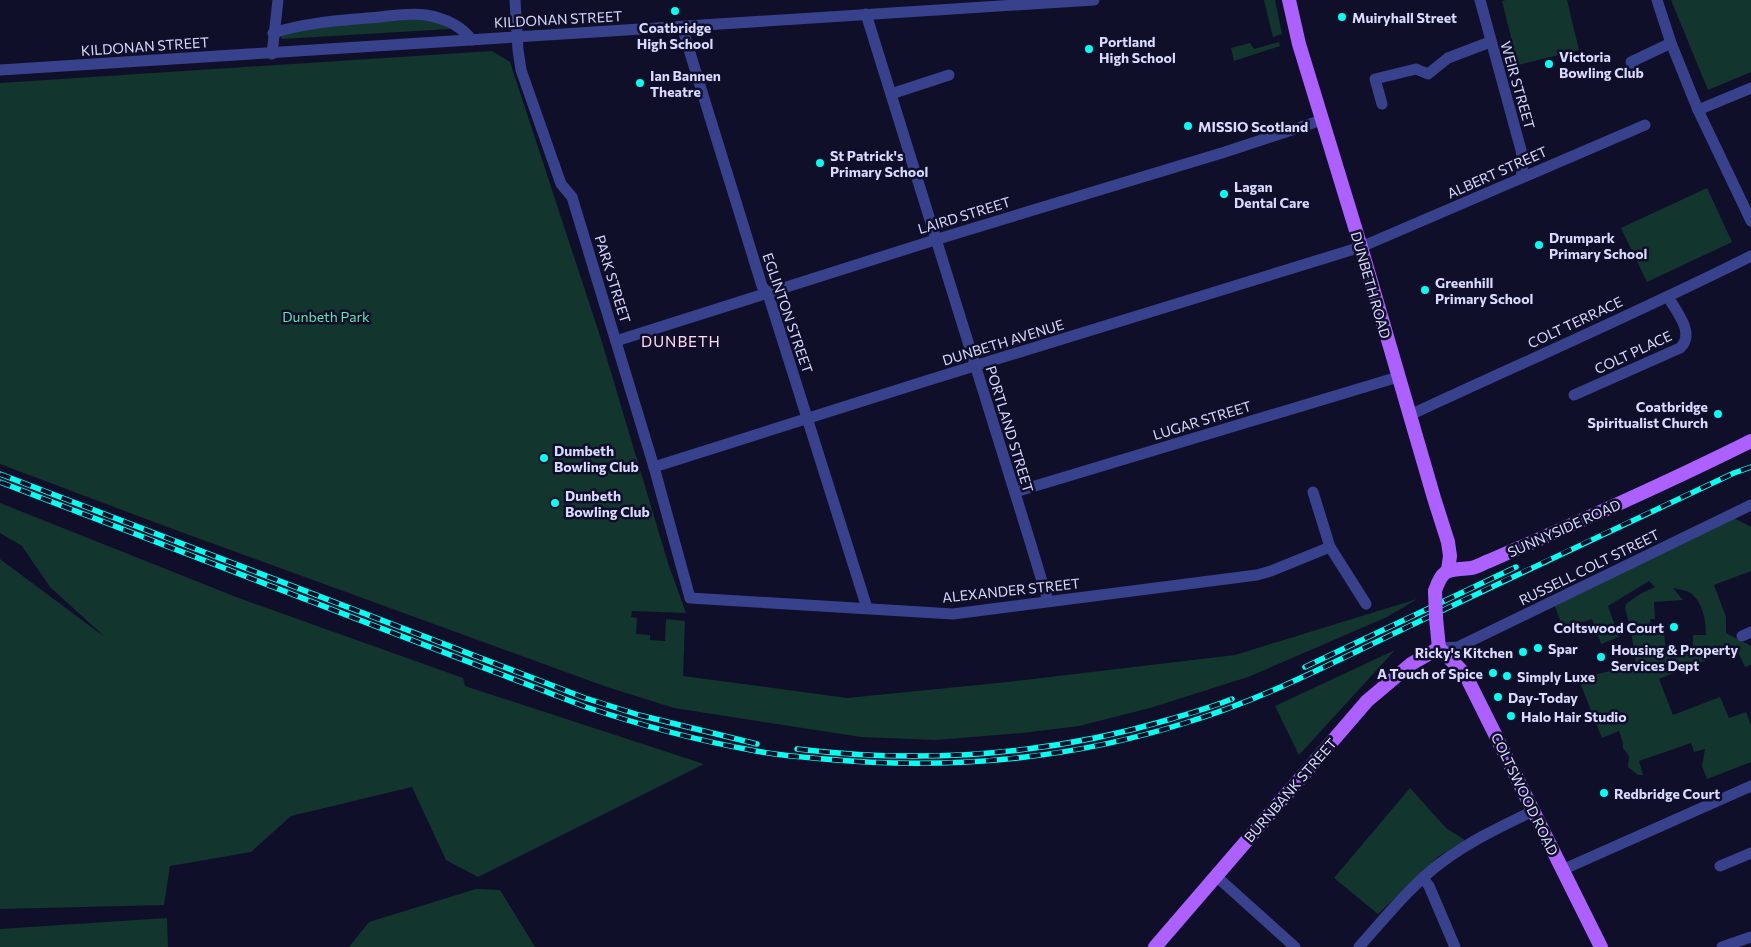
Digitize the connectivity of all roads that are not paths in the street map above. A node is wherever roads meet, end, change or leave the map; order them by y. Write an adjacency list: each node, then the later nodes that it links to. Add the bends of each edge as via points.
1 (278, 0): 9 (street)
2 (515, 0): 10 (street, PARK STREET)
3 (1094, 0): 7 (street, KILDONAN STREET)
4 (1289, 0): 22 (main road, DUNBETH ROAD)
5 (1480, 0): 12 (street, WEIR STREET)
6 (1657, 0): 13 (street)
7 (866, 14): 8 (street, KILDONAN STREET); 19 (street, PORTLAND STREET)
8 (682, 27): 10 (street, KILDONAN STREET); 29 (street, EGLINTON STREET, via 762,286)
9 (274, 33): 11 (street, via 348,20 425,15 455,24); 14 (street)
10 (518, 36): 11 (street, KILDONAN STREET); 31 (street, PARK STREET, via 521,70 561,184 572,197)
11 (472, 40): 14 (street, KILDONAN STREET)
12 (1490, 42): 20 (street, via 1448,58 1428,74 1416,69 1375,79); 24 (street, WEIR STREET, via 1521,150)
13 (1671, 43): 16 (street, via 1631,62); 21 (street)
14 (272, 54): 15 (street, KILDONAN STREET)
15 (0, 70)
16 (1635, 72)
17 (949, 75): 19 (street)
18 (1751, 88): 21 (street)
19 (891, 94): 26 (street, PORTLAND STREET)
20 (1382, 104)
21 (1698, 110): 25 (street)
22 (1322, 120): 26 (street, LAIRD STREET); 27 (main road, DUNBETH ROAD)
23 (1645, 125): 24 (street, ALBERT STREET)
24 (1521, 178): 27 (street, ALBERT STREET)
25 (1751, 221)
26 (938, 239): 29 (street, LAIRD STREET); 32 (street, PORTLAND STREET)
27 (1361, 247): 32 (street, DUNBETH AVENUE); 33 (main road, DUNBETH ROAD)
28 (1751, 256): 30 (street, COLT TERRACE)
29 (768, 294): 31 (street, LAIRD STREET); 36 (street, EGLINTON STREET)
30 (1668, 297): 34 (street, COLT PLACE, via 1686,328 1684,345); 35 (street, COLT TERRACE)
31 (616, 341): 38 (street, PARK STREET)
32 (975, 366): 36 (street, DUNBETH AVENUE); 39 (street, PORTLAND STREET)
33 (1398, 377): 35 (main road, DUNBETH ROAD); 39 (street, LUGAR STREET)
34 (1574, 395)
35 (1410, 415): 43 (main road, DUNBETH ROAD, via 1448,542)
36 (807, 418): 38 (street, DUNBETH AVENUE); 47 (street, EGLINTON STREET)
37 (1751, 441): 43 (main road, SUNNYSIDE ROAD, via 1680,477 1489,561 1474,567)
38 (654, 467): 44 (street, PARK STREET)
39 (1014, 492): 45 (street, PORTLAND STREET)
40 (1313, 492): 42 (street)
41 (1751, 506): 48 (street, RUSSELL COLT STREET, via 1458,647)
42 (1330, 547): 45 (street, ALEXANDER STREET, via 1257,575); 46 (street)
43 (1448, 570): 48 (main road, bridge, via 1439,579 1435,591)
44 (690, 598): 47 (street, ALEXANDER STREET)
45 (1048, 602): 47 (street, ALEXANDER STREET, via 953,614)
46 (1366, 604)
47 (867, 608)
48 (1439, 648): 50 (main road, COLTSWOOD ROAD, via 1467,678); 54 (main road, BURNBANK STREET, via 1411,664 1366,701)
49 (1751, 786): 53 (street)
50 (1533, 811): 53 (main road, COLTSWOOD ROAD); 55 (street, via 1442,861)
51 (1751, 853): 52 (street)
52 (1720, 866)
53 (1562, 870): 61 (main road, COLTSWOOD ROAD)
54 (1216, 876): 57 (main road, BURNBANK STREET); 58 (street)
55 (1423, 878): 59 (street); 60 (street)
56 (1751, 936): 62 (street)
57 (1155, 947)
58 (1295, 947)
59 (1359, 947)
60 (1455, 947)
61 (1601, 947)
62 (1722, 947)

